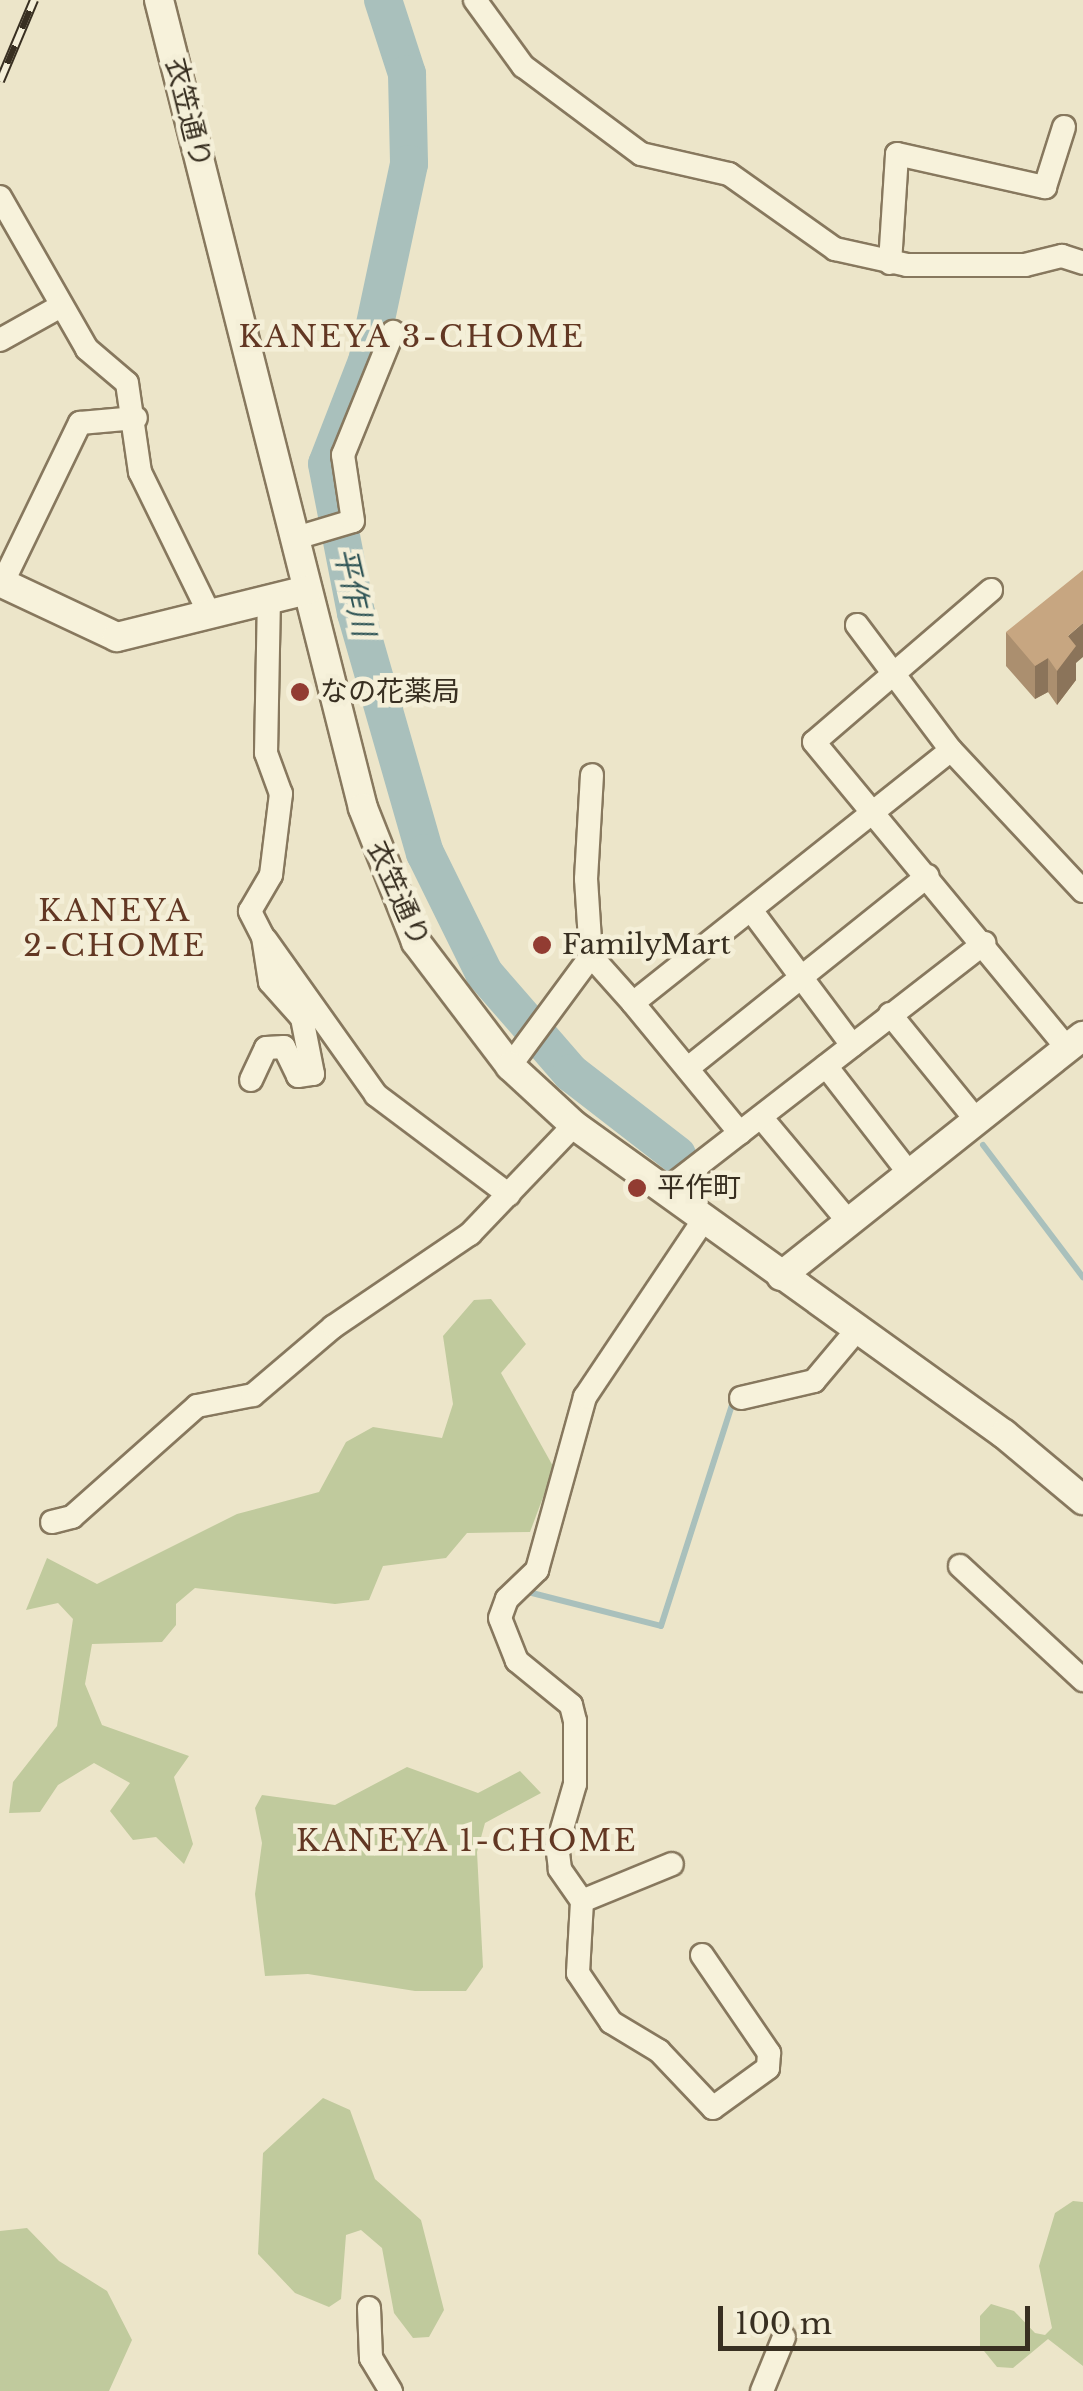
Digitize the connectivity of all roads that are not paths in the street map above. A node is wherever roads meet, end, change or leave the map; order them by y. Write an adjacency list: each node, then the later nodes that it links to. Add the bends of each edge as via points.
1 (159, 0): 11 (street, 衣笠通り)
2 (476, 0): 5 (street, via 523,66 641,154 729,174 836,249)
3 (1064, 126): 5 (street, via 1045,186 897,154)
4 (0, 196): 7 (street)
5 (890, 263): 6 (street, via 1025,265 1062,256)
6 (1083, 263)
7 (61, 306): 9 (street); 10 (street, via 87,350 126,382)
8 (392, 332): 11 (street, via 343,456 353,521)
9 (0, 340)
10 (136, 418): 12 (street, via 80,424); 16 (street, via 140,472)
11 (296, 538): 13 (street, 衣笠通り)
12 (1, 583): 16 (street, via 117,637)
13 (307, 590): 15 (street); 33 (street, 衣笠通り, via 384,874 416,942)
14 (992, 590): 18 (street)
15 (269, 600): 16 (street); 25 (street, via 266,753 281,794 271,875 250,911)
16 (209, 613)
17 (857, 625): 18 (street)
18 (894, 674): 19 (street); 21 (street, via 814,742)
19 (951, 750): 21 (street); 23 (street)
20 (592, 775): 27 (street, via 586,879)
21 (875, 813): 22 (street); 24 (street)
22 (928, 876): 26 (street); 28 (street)
23 (1083, 891)
24 (751, 910): 28 (street); 29 (street)
25 (263, 937): 36 (street, via 270,982 302,1018 313,1074 298,1076 284,1047 266,1048); 43 (street, via 376,1095)
26 (984, 943): 30 (street); 31 (street)
27 (591, 956): 29 (street); 33 (street)
28 (802, 978): 32 (street); 35 (street)
29 (634, 1003): 35 (street)
30 (890, 1014): 32 (street); 38 (street)
31 (1075, 1042): 38 (street)
32 (852, 1045): 34 (street)
33 (510, 1066): 39 (street, 衣笠通り)
34 (826, 1066): 37 (street); 41 (street)
35 (688, 1068): 40 (street)
36 (251, 1080)
37 (762, 1117): 40 (street); 45 (street)
38 (976, 1120): 41 (street)
39 (574, 1125): 42 (street, 衣笠通り); 43 (street)
40 (740, 1133): 42 (street)
41 (909, 1173): 45 (street)
42 (666, 1190): 44 (street, 衣笠通り)
43 (509, 1196): 50 (street, via 470,1234 333,1327 252,1396 197,1406 72,1517)
44 (705, 1218): 46 (street, 衣笠通り); 54 (street, via 586,1397 537,1570 507,1599 500,1618 517,1662 571,1705 575,1784 557,1846 560,1869)
45 (848, 1221): 46 (street)
46 (781, 1276): 47 (street, 衣笠通り)
47 (856, 1331): 48 (street, via 814,1381); 49 (street, 衣笠通り, via 1004,1434)
48 (741, 1398)
49 (1083, 1500)
50 (52, 1522)
51 (960, 1566): 52 (street)
52 (1083, 1680)
53 (672, 1864): 54 (street)
54 (582, 1901): 55 (street, via 578,1973 611,2022 659,2051 713,2108 768,2068 769,2053)
55 (702, 1955)
56 (369, 2308): 58 (street, via 371,2358)
57 (784, 2338): 59 (street)
58 (391, 2391)
59 (762, 2391)

